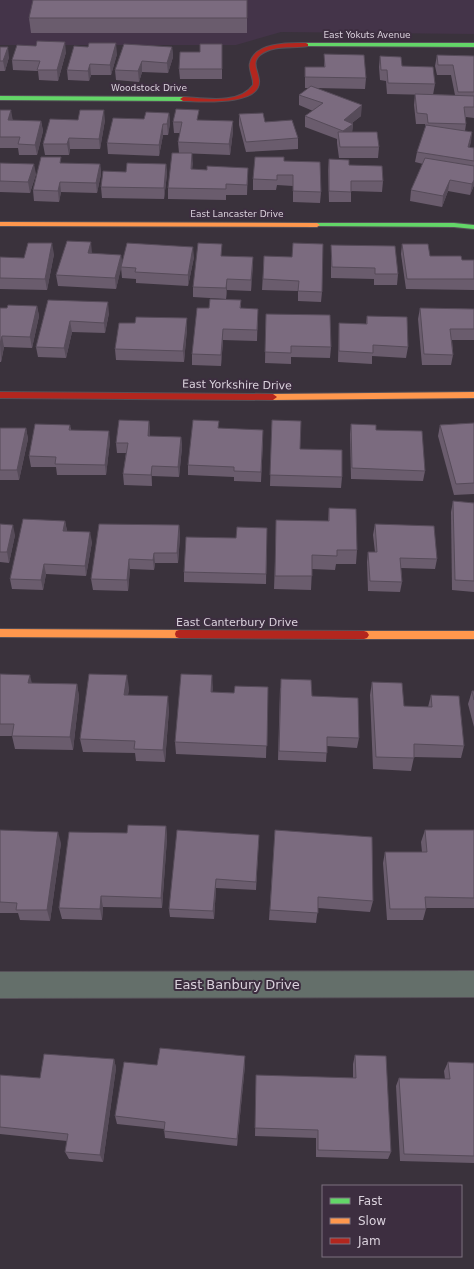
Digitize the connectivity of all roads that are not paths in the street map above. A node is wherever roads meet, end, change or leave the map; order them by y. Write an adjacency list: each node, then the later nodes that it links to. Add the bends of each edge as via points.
1 (474, 45): 2 (street, East Yokuts Avenue, via 298,45 278,46)
2 (261, 52): 3 (street, Woodstock Drive, via 252,66 256,78 255,87 246,95 234,99)
3 (0, 98)
4 (0, 224): 5 (street, East Lancaster Drive, via 438,224)
5 (474, 227)
6 (0, 395): 7 (street, East Yorkshire Drive, via 328,398)
7 (474, 396)
8 (0, 633): 9 (street, East Canterbury Drive)
9 (474, 635)
10 (474, 984): 11 (street, East Banbury Drive)
11 (0, 985)

